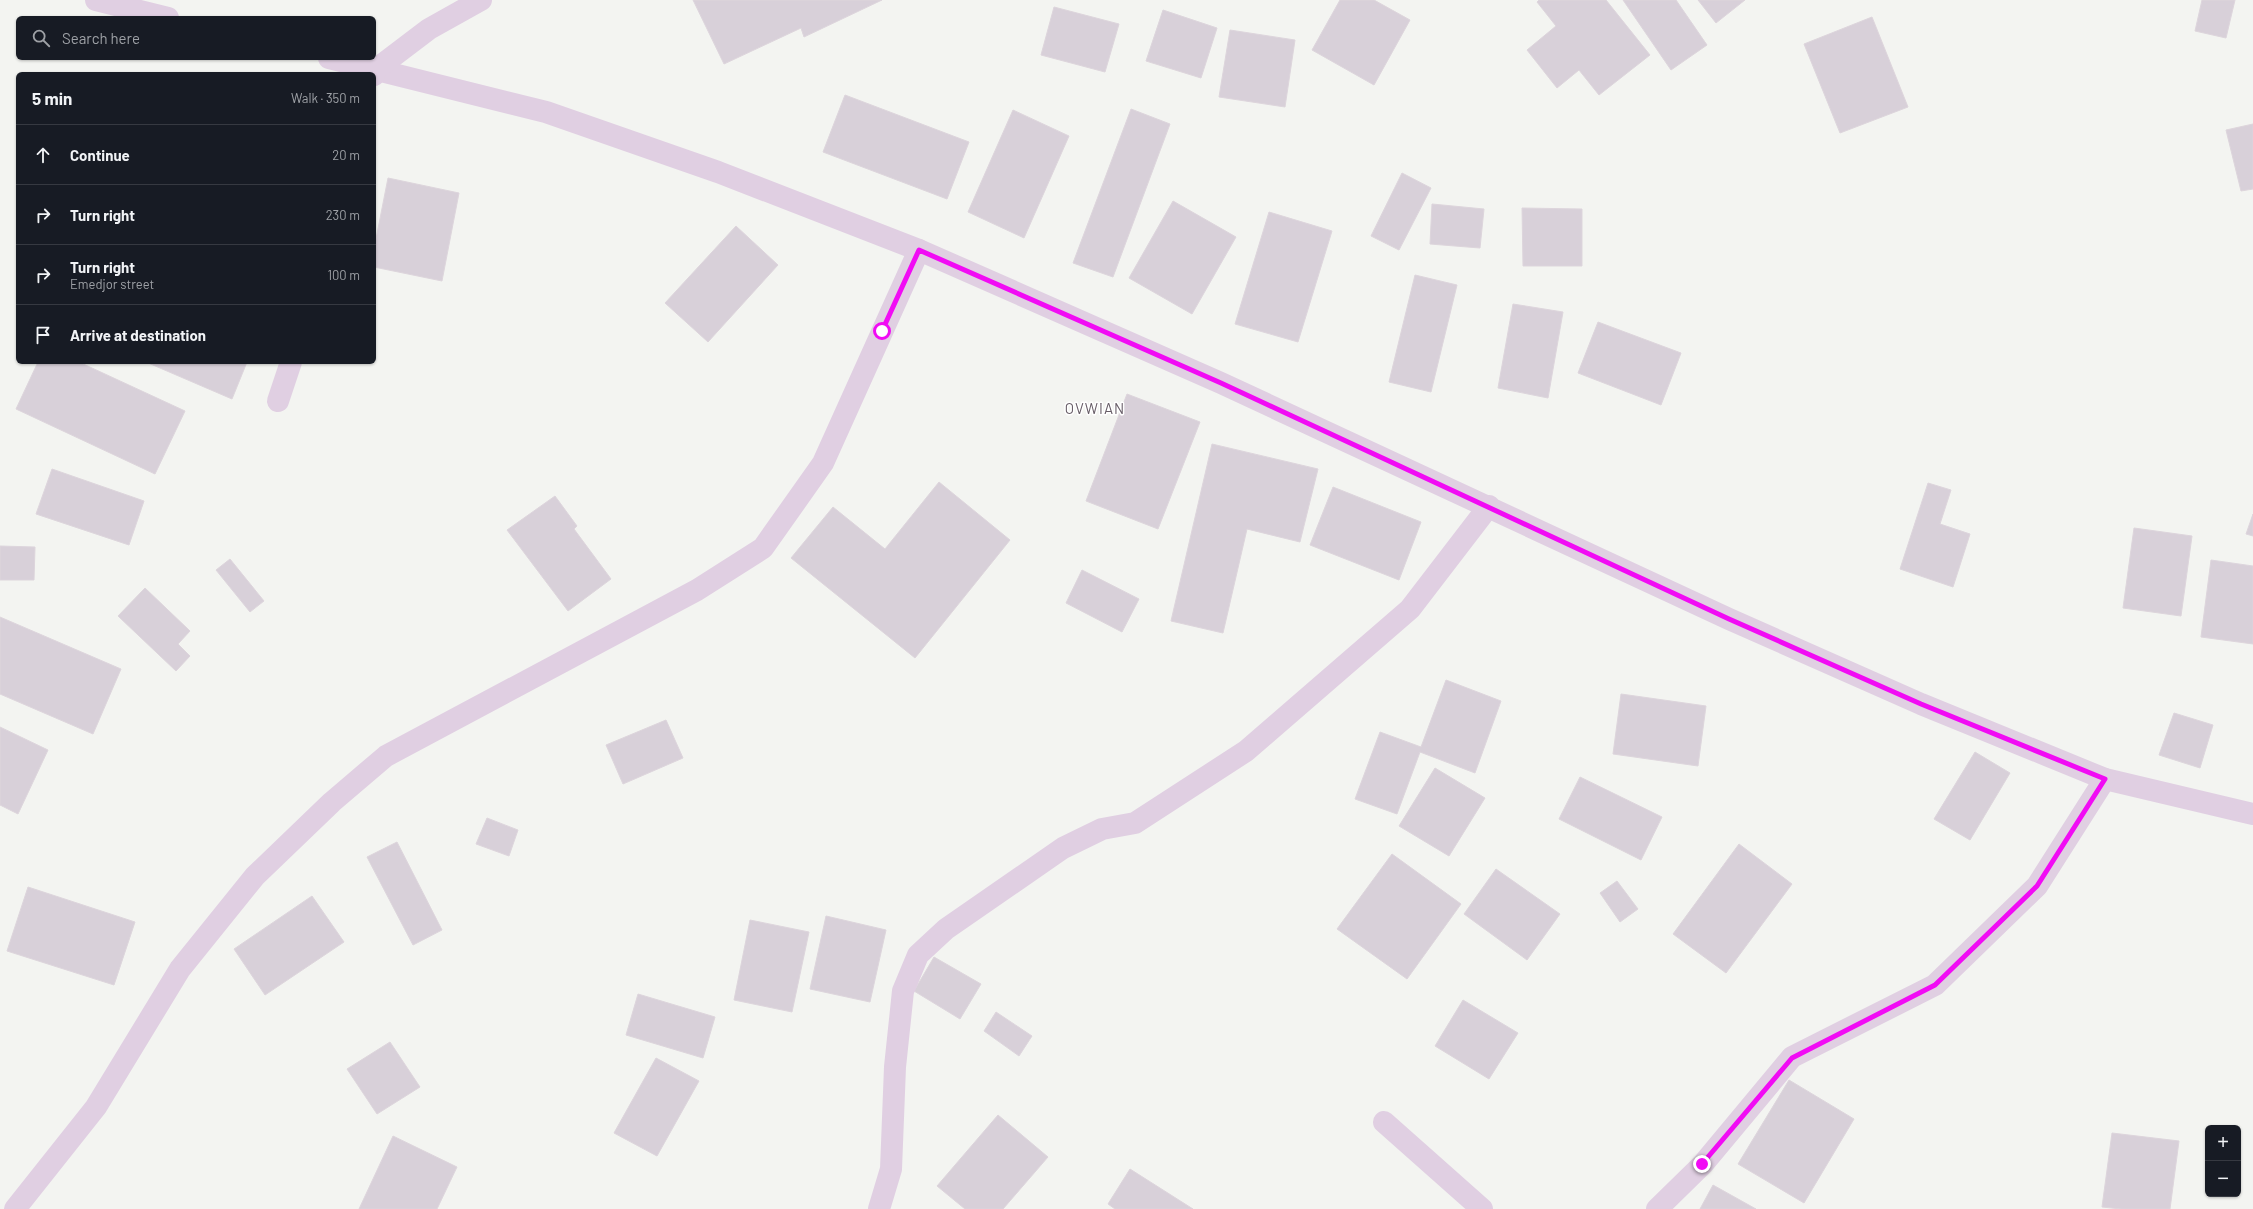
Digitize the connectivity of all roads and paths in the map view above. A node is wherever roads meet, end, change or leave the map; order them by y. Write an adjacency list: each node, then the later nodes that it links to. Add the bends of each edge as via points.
1 (96, 0): 3 (street)
2 (481, 0): 6 (street, via 429,29)
3 (160, 16)
4 (335, 60): 5 (street)
5 (372, 72)
6 (376, 72)
7 (376, 73): 8 (street, via 546,112 718,172)
8 (919, 250): 11 (street, via 1221,383); 15 (street, via 823,463 763,548 697,590 386,756 332,802 255,876 180,969 96,1107)
9 (290, 364): 10 (street)
10 (278, 402)
11 (1489, 506): 12 (street, via 1729,619 1914,701); 16 (street, via 1410,609 1246,751 1135,823 1102,829 1063,848 946,929 918,955 903,991 895,1067 891,1169)
12 (2105, 779): 13 (street); 18 (street, via 2037,886 1935,985 1792,1058 1702,1164)
13 (2253, 814)
14 (1384, 1122): 17 (street)
15 (14, 1209)
16 (879, 1209)
17 (1482, 1209)
18 (1657, 1209)

